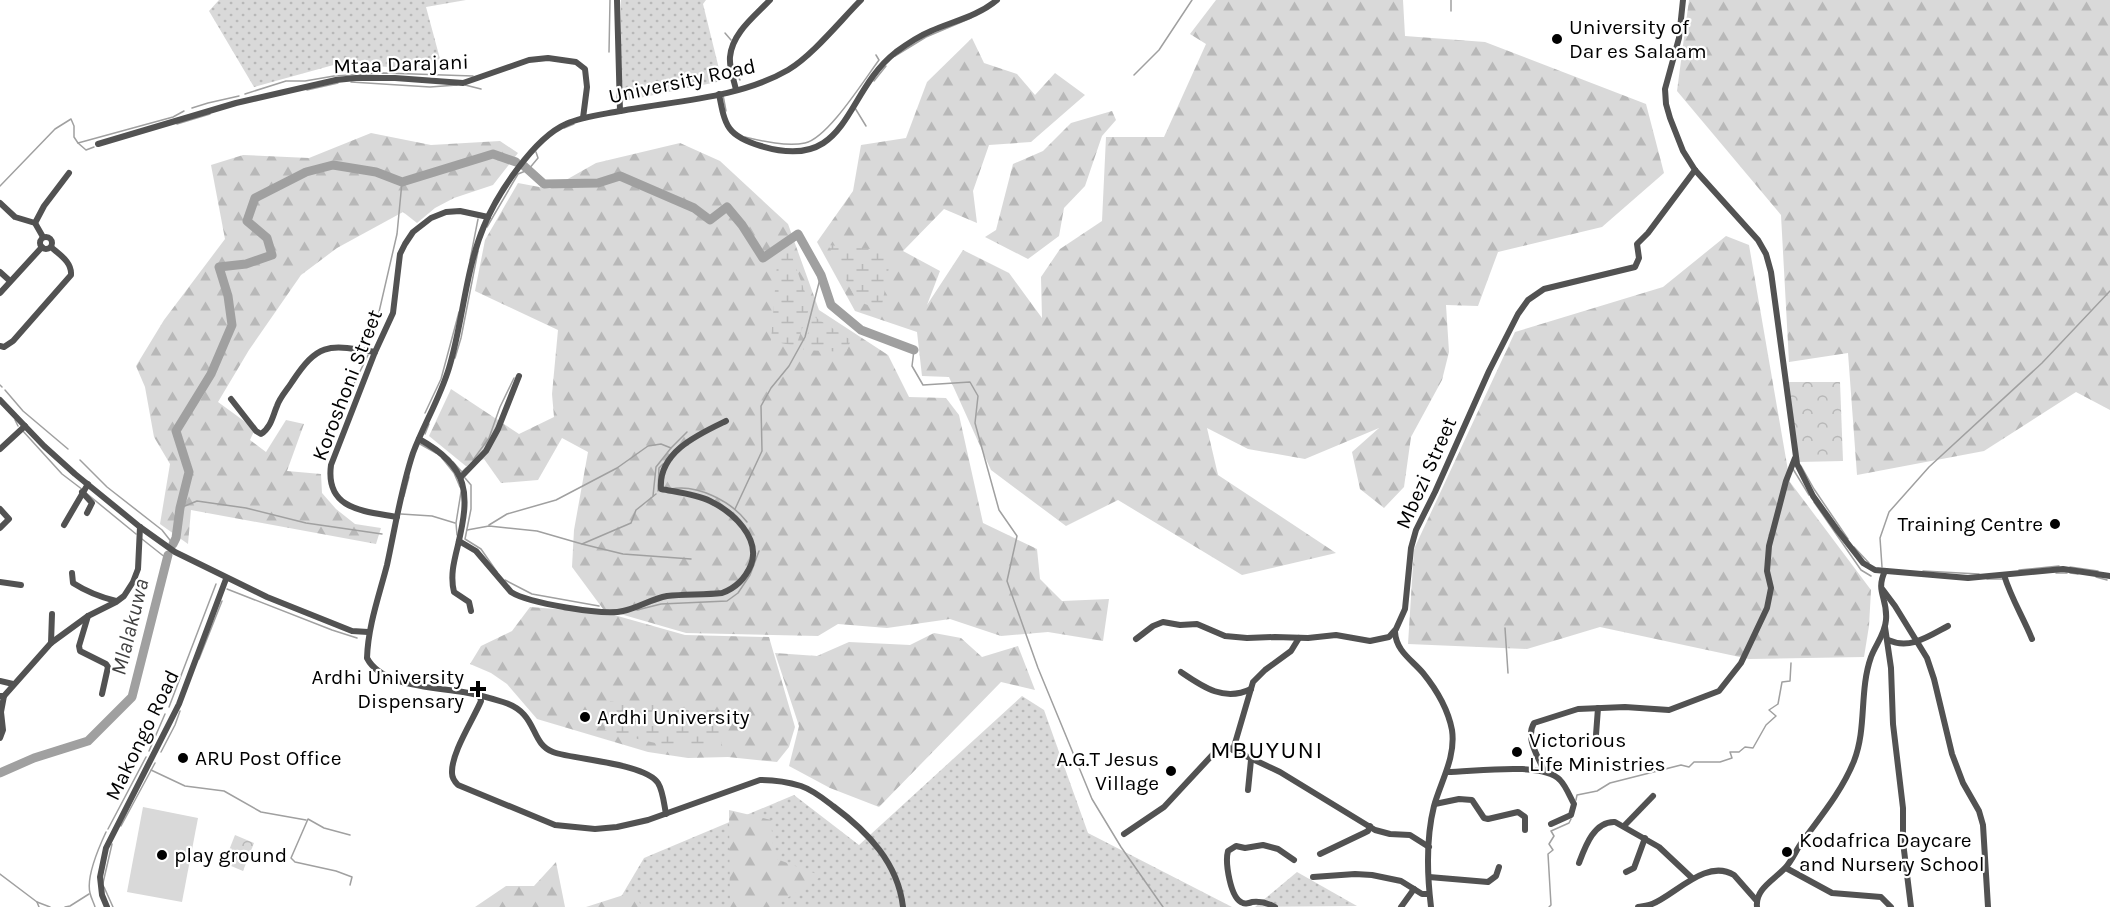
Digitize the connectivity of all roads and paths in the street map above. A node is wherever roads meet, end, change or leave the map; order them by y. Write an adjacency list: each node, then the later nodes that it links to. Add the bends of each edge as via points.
1 (617, 0): 8 (street)
2 (770, 0): 6 (street, via 735,39 730,57)
3 (861, 0): 6 (street, University Road, via 798,63 771,79)
4 (997, 0): 7 (street, via 894,54 840,127 818,147 783,152 740,138 726,125)
5 (1683, 0): 11 (street, via 1679,38 1665,97 1679,140)
6 (736, 90): 7 (street, University Road)
7 (719, 94): 8 (street, University Road)
8 (620, 111): 9 (street, University Road)
9 (584, 118): 10 (street, Mtaa Darajani, via 585,69 576,62 548,58 529,60 463,82 356,78 316,84); 14 (street, University Road, via 550,132 528,154)
10 (98, 144)
11 (1695, 170): 31 (street, via 1758,240 1770,264); 57 (street, Mbezi Street, via 1637,244 1639,258 1635,267 1544,289 1528,300 1518,314 1416,530 1404,609)
12 (69, 173): 15 (street)
13 (0, 203): 15 (street, via 15,217)
14 (488, 217): 23 (street, Koroshoni Street, via 447,212 430,218 413,232 400,254 393,313); 29 (street, University Road, via 474,255 447,373)
15 (35, 223): 16 (street)
16 (43, 237): 17 (street); 18 (street, via 51,238)
17 (42, 247): 18 (street); 20 (street)
18 (51, 247): 22 (street, via 67,261 71,275 13,341)
19 (0, 272): 20 (street)
20 (10, 281): 21 (street)
21 (0, 293)
22 (0, 346)
23 (375, 352): 25 (street, via 338,347 315,354 304,363 261,434); 37 (street, Koroshoni Street, via 334,454 331,484 343,503)
24 (519, 376): 32 (street, via 486,451)
25 (231, 399)
26 (0, 400): 28 (street)
27 (726, 421): 41 (street, via 680,447 663,471 660,485 661,489 708,500 728,513 751,538 751,566 743,580 730,590 666,596 615,612 540,601 511,592 476,551)
28 (25, 426): 30 (street); 33 (street)
29 (419, 439): 32 (street, via 440,452); 37 (street, University Road)
30 (0, 449)
31 (1795, 458): 42 (street, via 1813,496 1863,563); 71 (street, via 1769,546 1767,571 1771,588 1767,608 1741,663 1724,686 1719,692 1669,710)
32 (461, 477): 41 (street, via 466,492)
33 (88, 484): 34 (street); 39 (street)
34 (82, 492): 36 (street, via 92,503); 38 (street)
35 (0, 509): 40 (street, via 9,519)
36 (87, 513)
37 (397, 517): 56 (street, University Road)
38 (64, 525)
39 (140, 527): 46 (street, via 175,552); 50 (street, via 136,575)
40 (0, 528)
41 (459, 541): 51 (street, via 453,588 469,602)
42 (1886, 571): 44 (street, via 1968,578); 49 (street)
43 (72, 573): 50 (street, via 73,583 82,589)
44 (2004, 575): 45 (street, via 2063,569); 60 (street)
45 (2110, 576)
46 (226, 579): 56 (street, via 333,624); 102 (street, Makongo Road, via 179,704 106,849 100,877)
47 (0, 582): 48 (street)
48 (21, 585)
49 (1881, 587): 55 (street); 62 (street)
50 (117, 602): 53 (street)
51 (471, 611)
52 (52, 614): 63 (street)
53 (87, 615): 63 (street); 68 (street, via 79,646 80,651 108,668)
54 (1948, 626): 62 (street)
55 (1885, 627): 61 (street); 93 (street, via 1865,681 1854,760 1830,804)
56 (368, 632): 70 (street, University Road, via 367,658 382,675)
57 (1395, 633): 58 (street, via 1370,641 1336,634); 77 (street, via 1400,649 1422,671 1443,704 1452,733)
58 (1299, 638): 59 (street, via 1233,637 1197,624 1163,622); 67 (street, via 1295,648 1259,676)
59 (1136, 639)
60 (2032, 639)
61 (1888, 640): 62 (street, via 1902,644); 109 (street, via 1903,808 1902,843)
62 (1918, 642): 110 (street, via 1935,679 1958,771 1983,825)
63 (51, 643): 66 (street)
64 (1181, 672): 67 (street, via 1221,694 1239,695)
65 (0, 681): 66 (street)
66 (13, 684): 69 (street)
67 (1251, 689): 74 (street)
68 (102, 694)
69 (2, 696): 73 (street)
70 (480, 697): 81 (street, via 522,711 540,741 551,751 651,776 658,783); 81 (street, via 452,769 458,785 564,827 617,827)
71 (1598, 708): 72 (street); 76 (street, via 1578,709 1534,723 1530,736)
72 (1596, 735)
73 (0, 738)
74 (1233, 750): 75 (street); 86 (street, via 1216,751 1164,807)
75 (1251, 760): 78 (street); 83 (street, via 1280,772)
76 (1544, 771): 77 (street); 82 (street, via 1560,779 1574,804 1571,815)
77 (1447, 772): 80 (street)
78 (1248, 790)
79 (1653, 796): 84 (street)
80 (1435, 804): 85 (street, via 1472,800 1488,819 1518,812 1525,817); 88 (street)
81 (666, 814): 103 (street, via 760,780 803,787 860,827 884,853 902,894)
82 (1551, 824)
83 (1370, 825): 88 (street, via 1390,834 1410,835); 89 (street, via 1368,831)
84 (1624, 826): 87 (street); 91 (street, via 1611,822 1600,827)
85 (1525, 830)
86 (1124, 834)
87 (1645, 838): 94 (street, via 1635,868); 97 (street)
88 (1429, 847): 96 (street)
89 (1320, 854)
90 (1294, 860): 100 (street, via 1263,845 1230,848 1226,854 1228,873)
91 (1579, 863)
92 (1498, 867): 96 (street, via 1496,876 1488,882)
93 (1786, 868): 101 (street, via 1761,891); 108 (street, via 1832,892 1881,897)
94 (1626, 872)
95 (1313, 877): 98 (street, via 1364,874 1401,881)
96 (1429, 877): 99 (street)
97 (1692, 878): 101 (street, via 1730,872); 107 (street, via 1658,901)
98 (1414, 889): 99 (street); 105 (street)
99 (1429, 894): 106 (street)
100 (1241, 905): 104 (street, via 1262,902)
101 (1756, 905)
102 (107, 907)
103 (903, 907)
104 (1275, 907)
105 (1401, 907)
106 (1431, 907)
107 (1641, 907)
108 (1891, 907)
109 (1911, 907)
110 (1988, 907)

